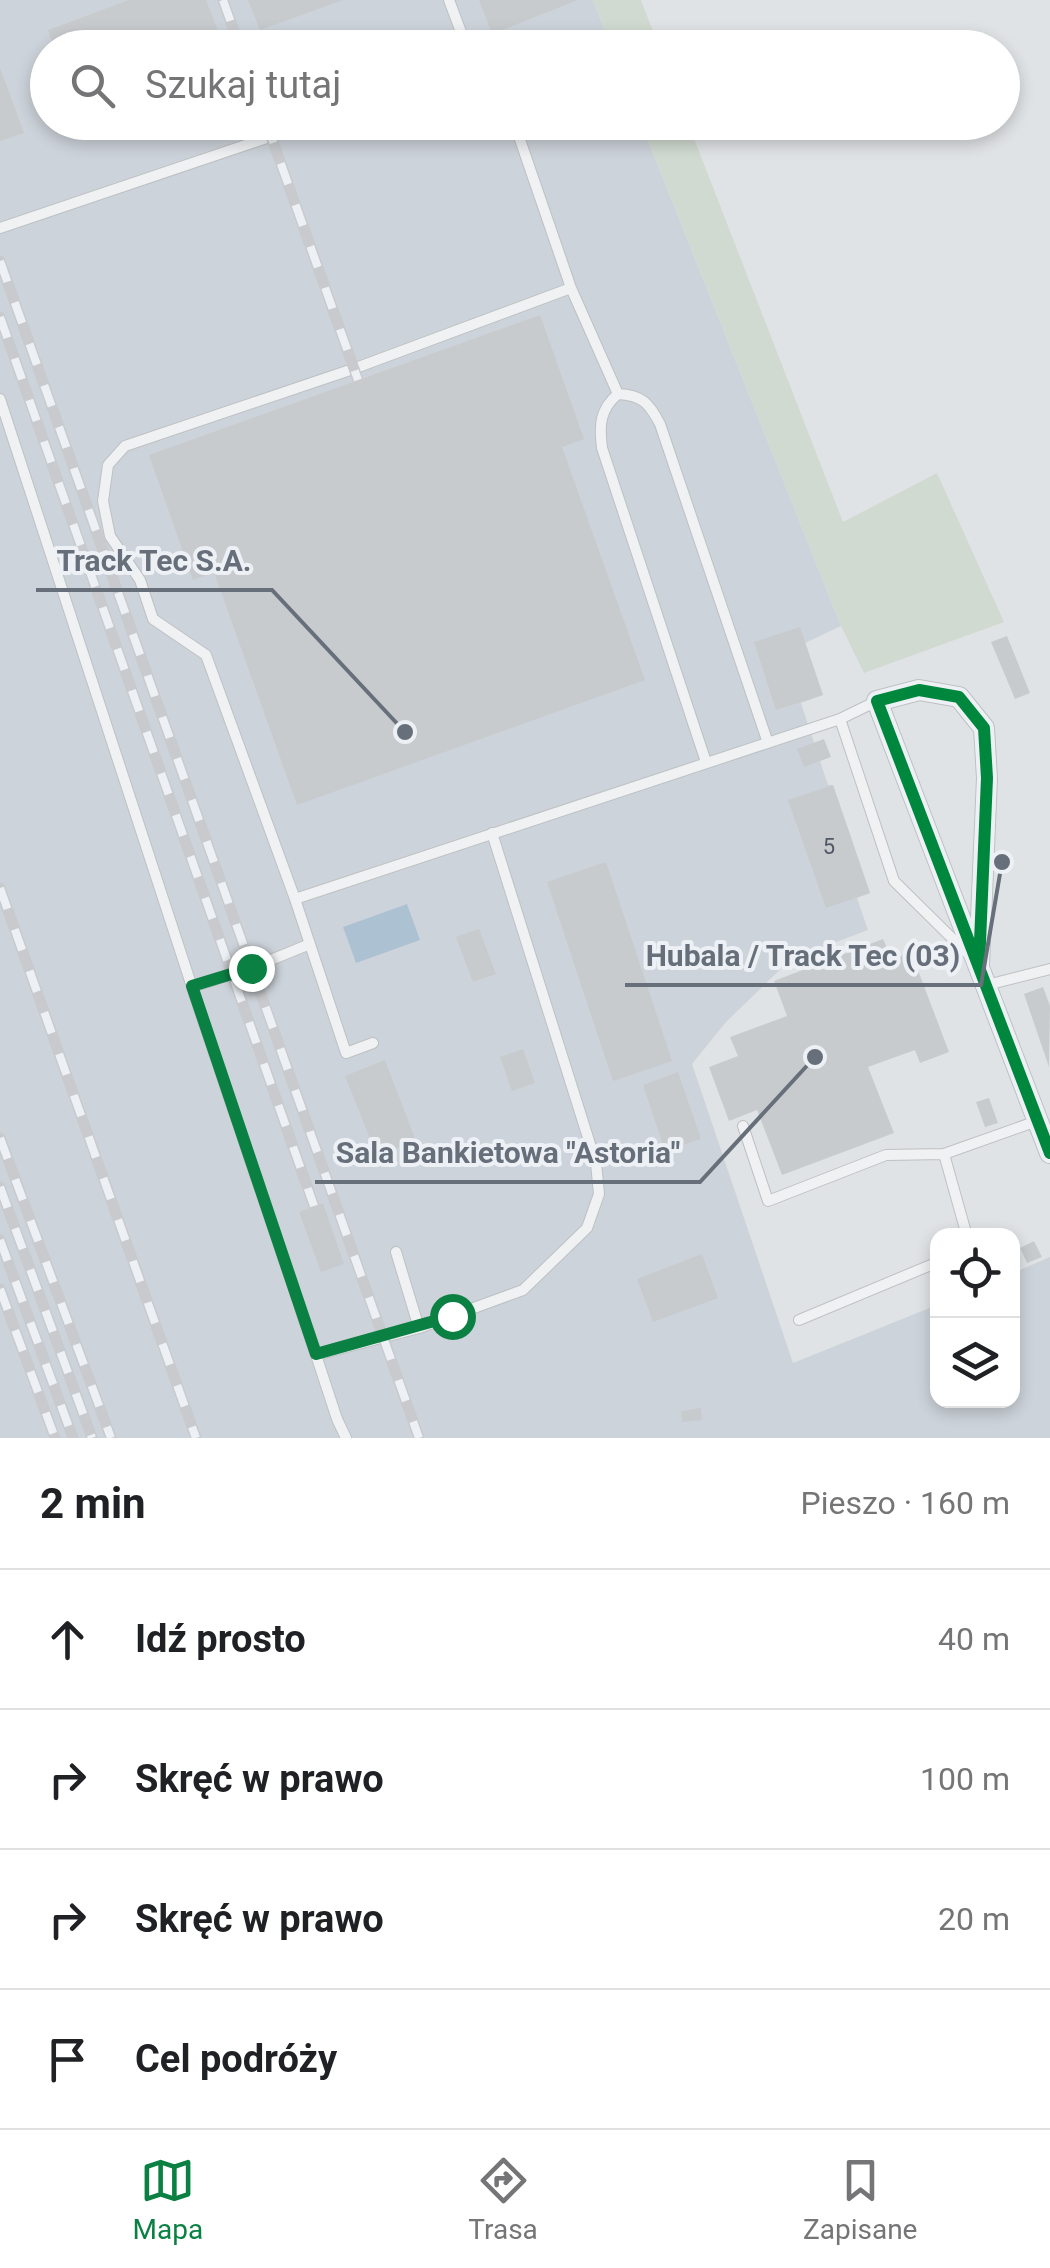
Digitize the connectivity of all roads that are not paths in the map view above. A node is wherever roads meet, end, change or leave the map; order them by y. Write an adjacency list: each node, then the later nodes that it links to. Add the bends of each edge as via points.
1 (449, 0): 2 (lane)
2 (460, 30)
3 (261, 140): 5 (lane)
4 (520, 140): 6 (lane)
5 (0, 228)
6 (571, 288): 7 (lane); 14 (lane, via 125,446 108,464 103,502 110,536 140,580 153,619 206,655)
7 (618, 394): 11 (lane, via 649,404 660,424); 12 (lane, via 606,404 602,448)
8 (0, 399): 18 (lane)
9 (877, 701): 10 (lane); 17 (street); 17 (street, via 920,690 959,697 984,728)
10 (840, 719): 11 (lane); 17 (lane, via 894,881)
11 (768, 743): 12 (lane)
12 (706, 762): 13 (lane)
13 (492, 833): 14 (lane); 28 (lane, via 596,1163 599,1194 587,1228 524,1290)
14 (295, 899): 15 (lane)
15 (310, 944): 18 (lane); 19 (lane, via 346,1052)
16 (1050, 969): 17 (lane)
17 (983, 975): 20 (street)
18 (192, 986): 29 (lane)
19 (373, 1043)
20 (1038, 1120): 22 (street); 23 (lane)
21 (743, 1126): 23 (lane, via 768,1201 886,1155)
22 (1049, 1146)
23 (944, 1154): 24 (lane)
24 (964, 1228)
25 (396, 1252): 28 (lane)
26 (930, 1265): 27 (lane)
27 (799, 1320)
28 (419, 1328): 29 (lane)
29 (316, 1354): 30 (lane)
30 (346, 1438)

